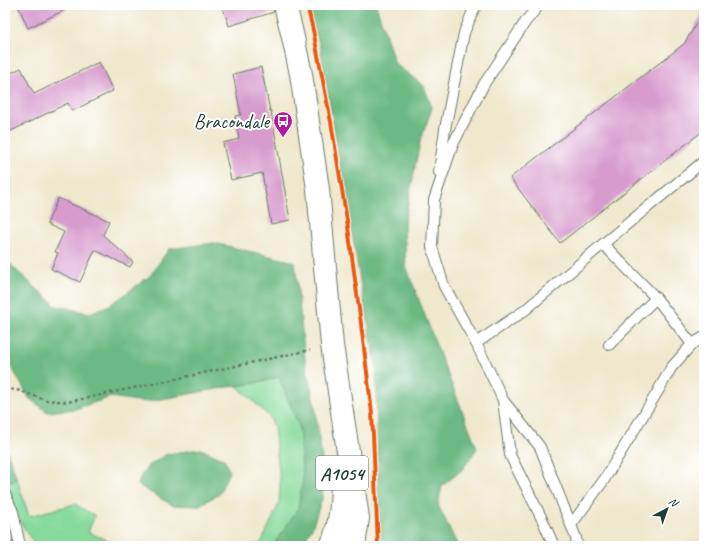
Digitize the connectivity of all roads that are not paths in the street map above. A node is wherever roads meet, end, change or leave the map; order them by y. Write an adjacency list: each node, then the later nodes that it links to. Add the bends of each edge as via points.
1 (285, 5): 13 (main road, A1054, via 300,74 318,189 332,345)
2 (477, 5): 5 (lane, via 464,33)
3 (539, 5): 5 (lane, via 484,84 453,144)
4 (704, 161): 6 (lane)
5 (434, 200): 9 (lane, via 432,247 444,286)
6 (603, 244): 7 (lane); 9 (lane, via 524,311)
7 (656, 298): 10 (lane); 11 (lane)
8 (704, 337): 10 (lane)
9 (476, 343): 12 (lane)
10 (692, 344): 15 (lane, via 671,368 604,480)
11 (609, 345)
12 (503, 400): 15 (lane, via 540,447); 21 (lane, via 510,455)
13 (342, 410): 19 (main road, A1054, via 342,500 336,536); 20 (main road, A1054, via 358,518)
14 (5, 494): 18 (lane, via 13,512)
15 (571, 525): 22 (lane)
16 (5, 526): 17 (lane)
17 (8, 540)
18 (20, 546)
19 (331, 546)
20 (354, 546)
21 (554, 546)
22 (577, 546)

